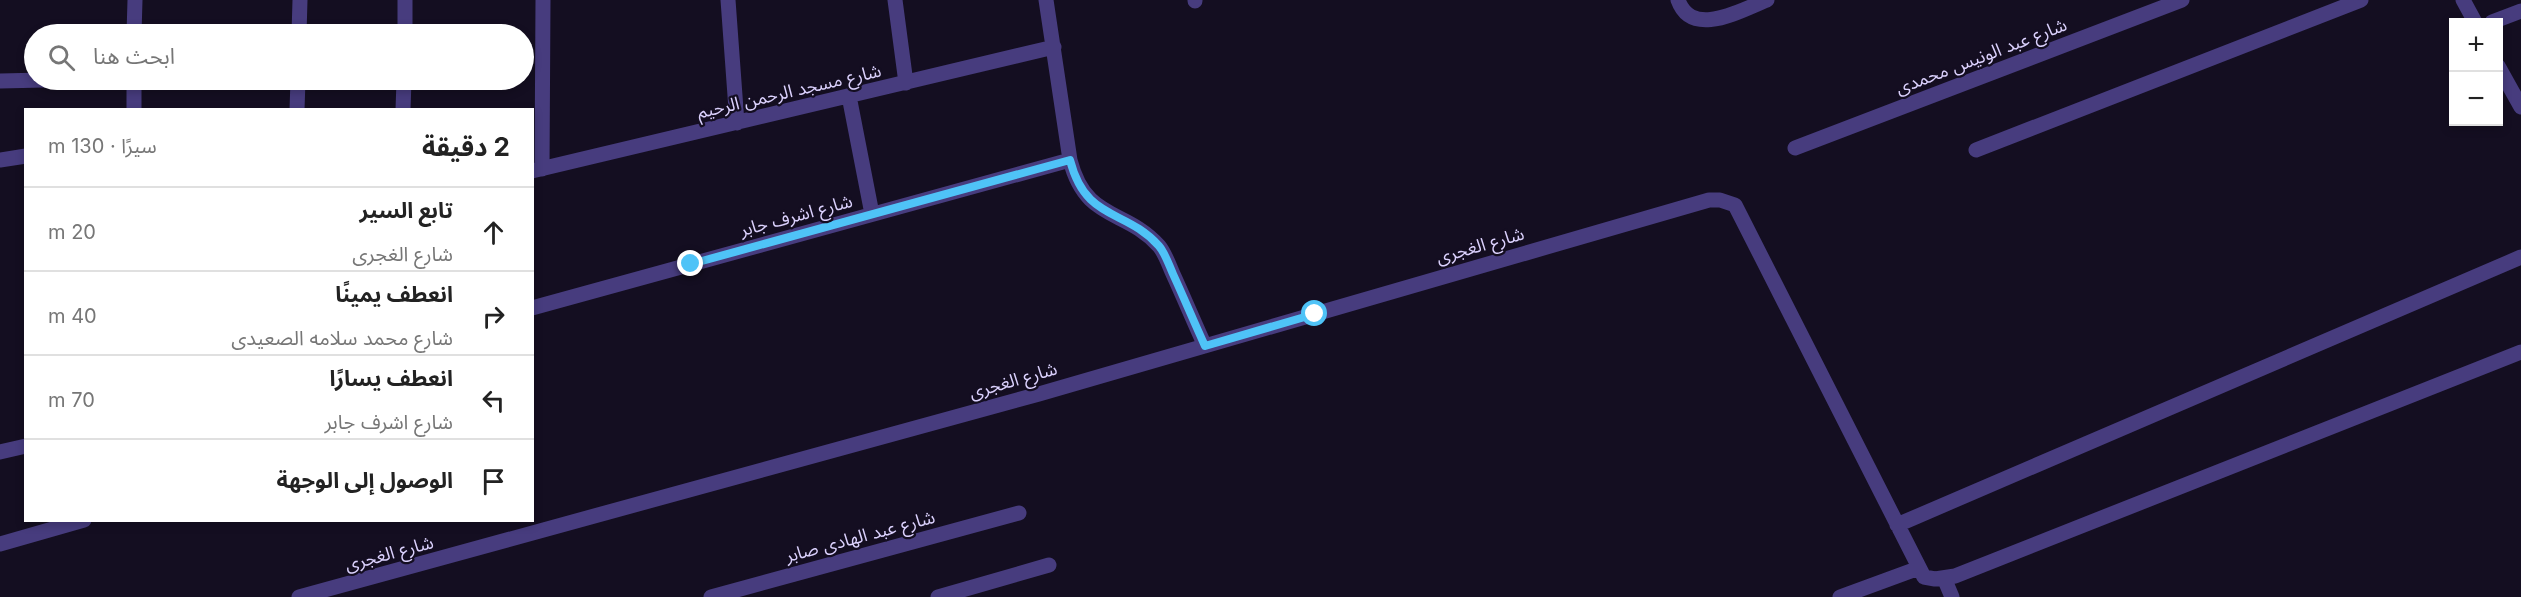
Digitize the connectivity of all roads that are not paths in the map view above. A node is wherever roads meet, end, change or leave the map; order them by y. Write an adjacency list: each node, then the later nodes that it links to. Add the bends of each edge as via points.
1 (135, 0): 16 (street)
2 (300, 0): 17 (street)
3 (405, 0): 18 (street)
4 (543, 0): 38 (street)
5 (728, 0): 32 (street)
6 (895, 0): 23 (street)
7 (1046, 0): 19 (street)
8 (1678, 0): 9 (street, via 1687,14 1702,21)
9 (1767, 0)
10 (2182, 0): 33 (street, شارع عبد الونيس محمدى)
11 (2361, 0): 34 (street)
12 (2463, 0): 14 (street)
13 (2521, 10): 15 (street)
14 (2473, 18)
15 (2502, 18)
16 (134, 24)
17 (299, 24)
18 (405, 24)
19 (1054, 46): 23 (street, شارع مسجد الرحمن الرحيم); 37 (street)
20 (2502, 72): 28 (street)
21 (24, 80): 22 (street)
22 (0, 81)
23 (906, 83): 27 (street, شارع مسجد الرحمن الرحيم)
24 (134, 90): 29 (street)
25 (298, 90): 30 (street)
26 (404, 90): 31 (street)
27 (849, 96): 32 (street, شارع مسجد الرحمن الرحيم); 39 (street)
28 (2521, 107)
29 (134, 108)
30 (297, 108)
31 (403, 108)
32 (736, 123): 38 (street, شارع مسجد الرحمن الرحيم)
33 (1795, 148)
34 (1976, 150)
35 (24, 156): 36 (street)
36 (0, 159)
37 (1070, 160): 39 (street, شارع اشرف جابر); 42 (street, via 1074,178 1088,198 1101,210 1145,233 1161,248)
38 (537, 170)
39 (873, 214): 41 (street, شارع اشرف جابر)
40 (2521, 256): 48 (street)
41 (534, 307)
42 (1205, 346): 48 (street, شارع الغجرى, via 1689,204 1720,200 1736,205); 53 (street, شارع الغجرى)
43 (2521, 352): 52 (street)
44 (24, 446): 45 (street)
45 (1, 448)
46 (1019, 513): 54 (street, شارع عبد الهادى صابر)
47 (77, 522): 49 (street)
48 (1897, 525): 51 (street)
49 (0, 544)
50 (1049, 565): 55 (street)
51 (1919, 568): 52 (street, via 1928,579); 56 (street)
52 (1944, 578): 57 (street)
53 (298, 597)
54 (711, 597)
55 (938, 597)
56 (1840, 597)
57 (1952, 597)

